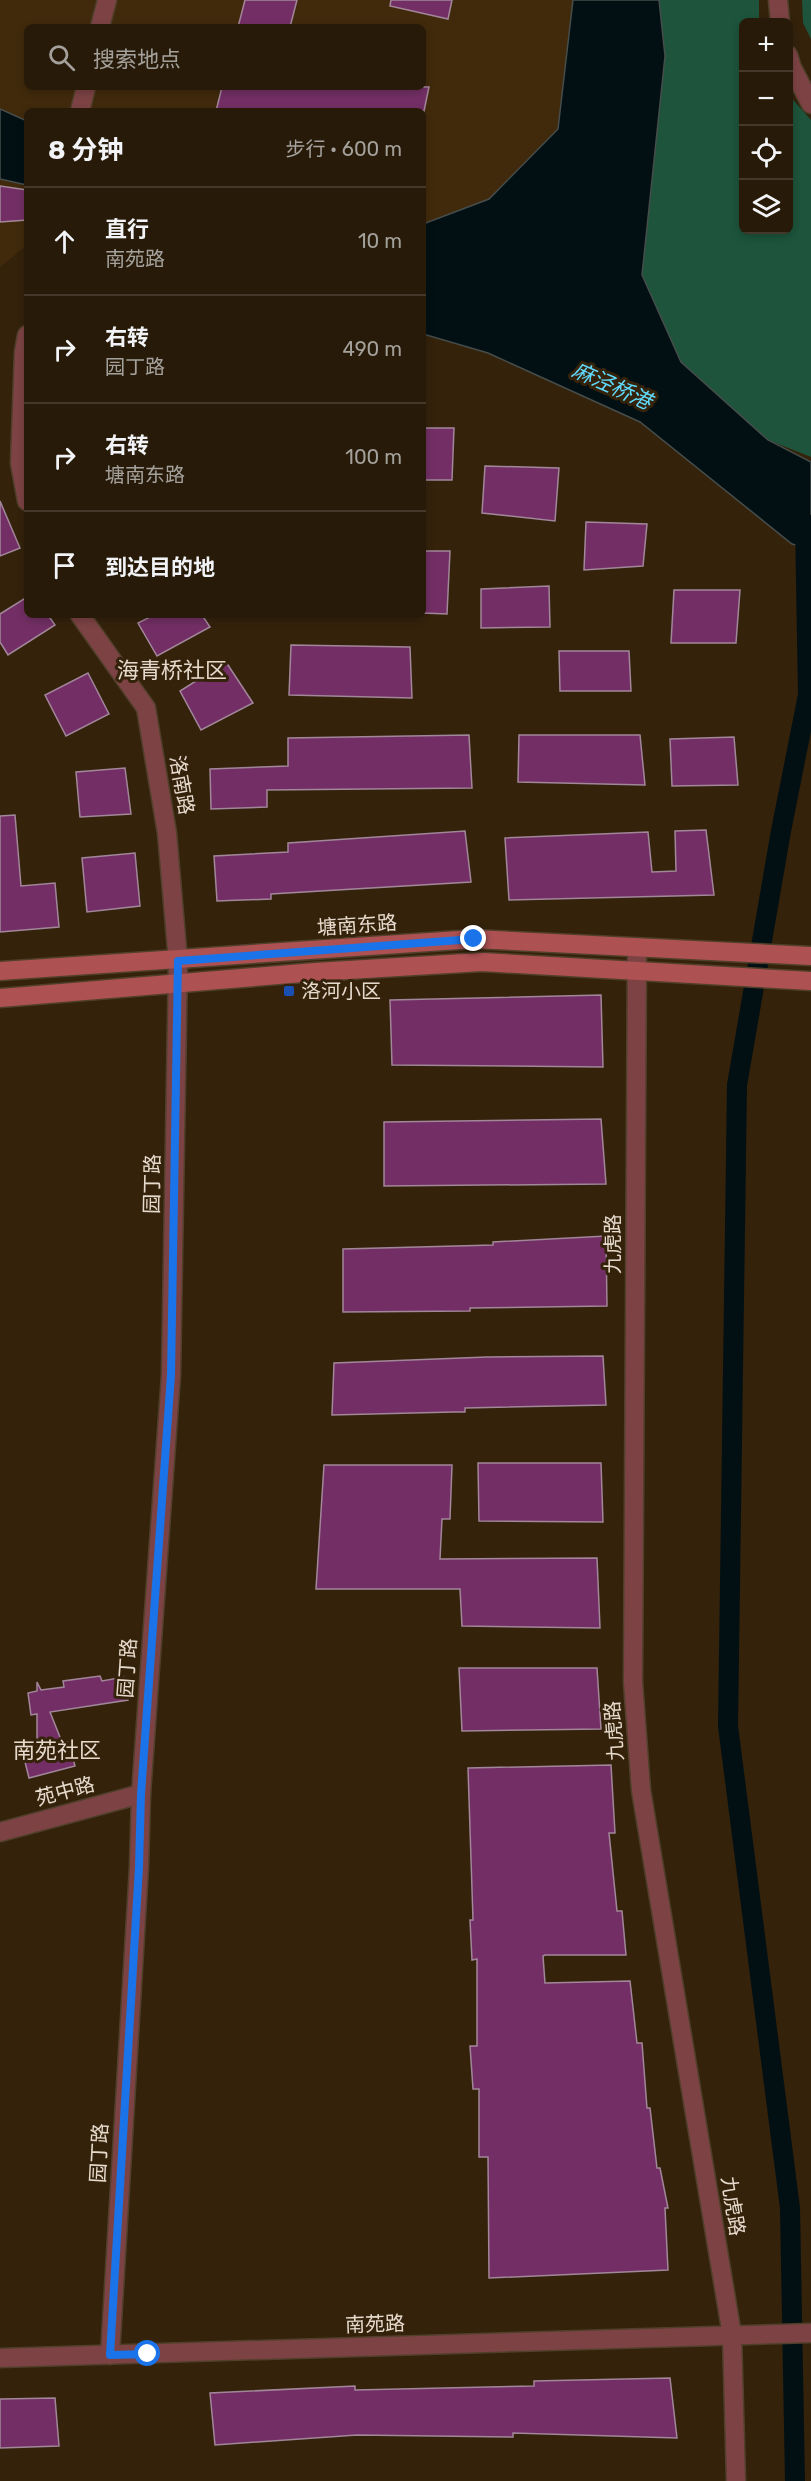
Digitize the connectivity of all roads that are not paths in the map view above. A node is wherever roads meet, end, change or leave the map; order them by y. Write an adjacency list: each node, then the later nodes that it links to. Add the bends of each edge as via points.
1 (107, 0): 4 (street)
2 (778, 0): 3 (street)
3 (780, 18)
4 (101, 24)
5 (793, 70): 7 (street)
6 (85, 90): 8 (street)
7 (811, 104)
8 (80, 108)
9 (24, 352): 10 (street, via 20,463)
10 (24, 485)
11 (82, 618): 14 (street, 洛南路, via 146,708 167,833)
12 (638, 948): 13 (main road, 塘南东路); 14 (main road, 塘南东路, via 474,939); 16 (street, 九虎路)
13 (806, 956)
14 (178, 961): 15 (main road, 塘南东路); 18 (street, 洛南路)
15 (0, 971)
16 (637, 971): 17 (main road); 18 (main road, via 482,962); 23 (street, 九虎路, via 633,1682 641,1790)
17 (804, 980)
18 (178, 983): 19 (main road); 20 (street, 园丁路, via 171,1375)
19 (0, 998)
20 (141, 1794): 21 (street, 苑中路); 24 (street, 园丁路)
21 (0, 1832)
22 (811, 2333): 23 (street, 南苑路)
23 (732, 2335): 24 (street, 南苑路); 26 (street, 九虎路)
24 (110, 2355): 25 (street, 南苑路)
25 (0, 2358)
26 (736, 2481)

